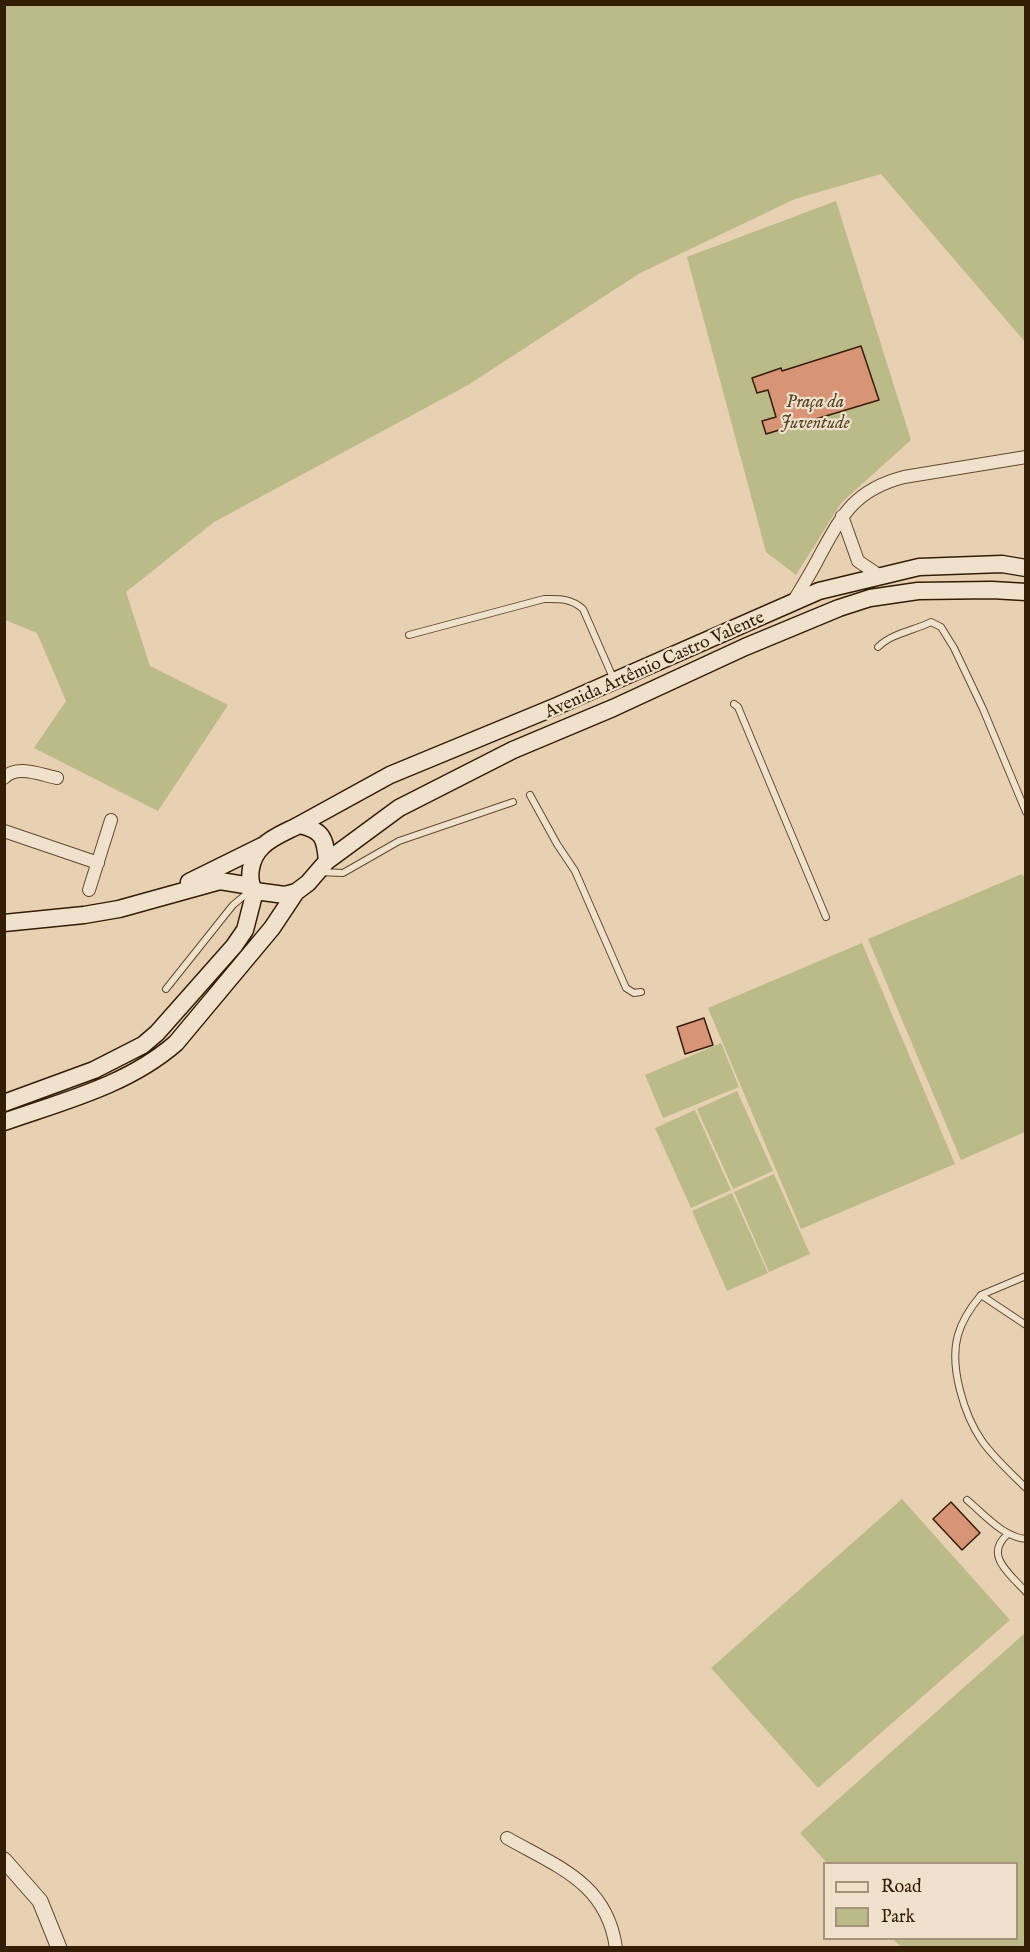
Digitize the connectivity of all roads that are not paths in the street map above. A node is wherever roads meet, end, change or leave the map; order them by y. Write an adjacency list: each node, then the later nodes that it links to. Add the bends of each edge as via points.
1 (1026, 457): 2 (street, via 886,481 871,489)
2 (842, 516): 4 (street, via 858,561); 6 (street)
3 (1026, 567): 4 (main road, via 919,567)
4 (880, 576): 6 (main road, via 819,591)
5 (1026, 592): 21 (main road, Avenida Artêmio Castro Valente, via 918,591 880,596 839,608 513,750 399,808)
6 (793, 602): 9 (main road)
7 (409, 635): 9 (lane, via 544,599 565,598 583,609)
8 (878, 647): 15 (lane, via 900,633 931,622 947,633)
9 (614, 680): 17 (main road, via 390,775)
10 (734, 704): 26 (lane)
11 (4, 778): 12 (street, via 21,771)
12 (57, 778)
13 (530, 795): 29 (lane, via 575,871 626,988)
14 (513, 802): 21 (lane, via 399,841 343,873)
15 (1026, 812)
16 (111, 820): 20 (street)
17 (299, 825): 19 (main road); 21 (main road, via 322,836 326,844)
18 (4, 831): 20 (street)
19 (262, 846): 22 (main road, via 251,867); 25 (main road)
20 (98, 863): 23 (street)
21 (323, 867): 24 (main road)
22 (253, 888): 24 (main road, via 274,894); 25 (main road, via 220,881); 28 (lane, via 233,906); 30 (main road, via 245,930 157,1033 132,1052 94,1070)
23 (89, 890)
24 (297, 892): 31 (main road, via 257,947 162,1055 105,1086)
25 (168, 895): 27 (main road, via 84,915)
26 (826, 917)
27 (4, 923)
28 (166, 989)
29 (641, 992)
30 (4, 1103)
31 (4, 1122)
32 (1026, 1276): 33 (lane)
33 (981, 1295): 34 (lane); 35 (lane, via 957,1336 960,1392 969,1420 983,1443)
34 (1026, 1325)
35 (1026, 1488)
36 (967, 1500): 37 (lane)
37 (1008, 1534): 38 (lane); 39 (lane, via 1000,1541 997,1554)
38 (1026, 1539)
39 (1026, 1592)
40 (507, 1838): 43 (street, via 572,1875 590,1891 604,1908)
41 (4, 1860): 42 (street, via 40,1901)
42 (59, 1947)
43 (616, 1947)

